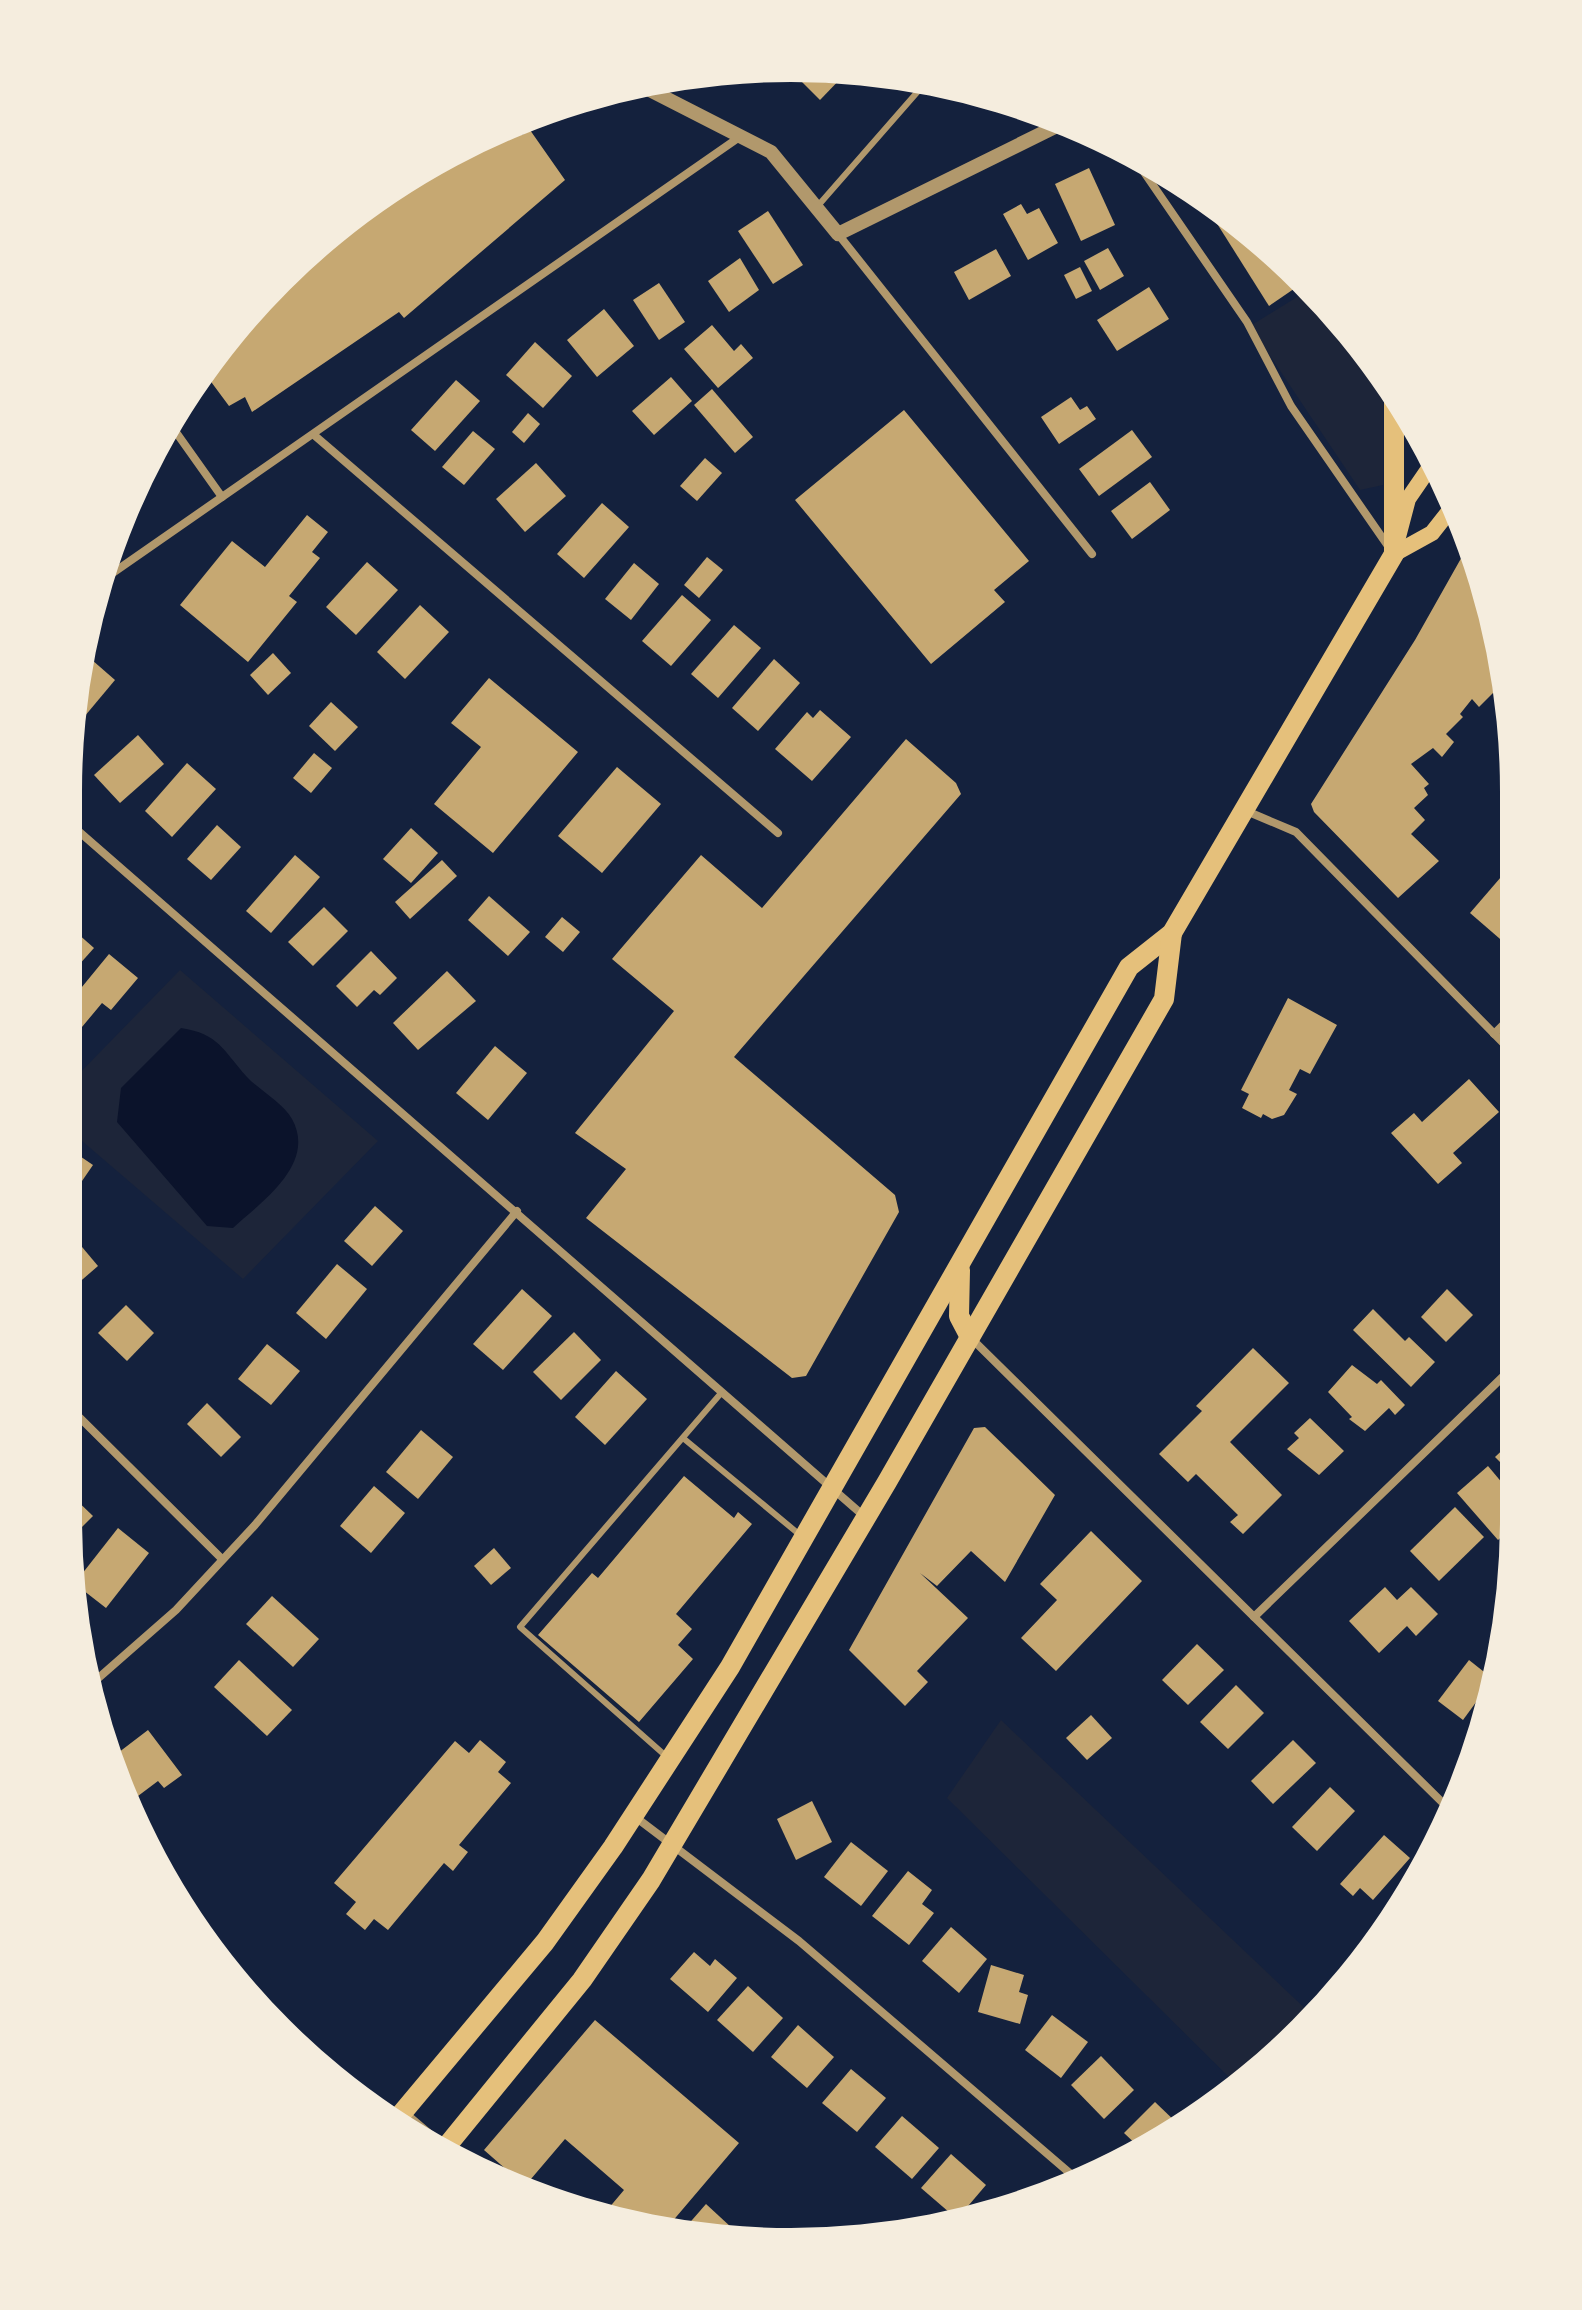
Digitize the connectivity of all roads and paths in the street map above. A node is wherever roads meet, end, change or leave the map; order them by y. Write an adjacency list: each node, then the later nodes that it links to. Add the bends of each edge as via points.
1 (916, 94): 6 (lane)
2 (660, 95): 4 (street)
3 (1048, 131): 7 (street)
4 (742, 136): 6 (street, via 771,152); 10 (street)
5 (1148, 178): 15 (street, via 1247,322 1291,406)
6 (816, 208): 7 (street)
7 (838, 234): 14 (street)
8 (1394, 419): 15 (main road)
9 (178, 435): 12 (street)
10 (314, 435): 12 (street); 18 (street)
11 (1425, 474): 15 (main road, via 1408,499)
12 (222, 497): 16 (street)
13 (1445, 517): 15 (main road, via 1432,533)
14 (1092, 554)
15 (1394, 554): 17 (main road)
16 (118, 569)
17 (1244, 809): 20 (main road); 22 (street, via 1296,832)
18 (778, 833)
19 (82, 834): 24 (street)
20 (1172, 933): 25 (main road, via 1129,967); 26 (main road, via 1164,999)
21 (1500, 1028): 22 (street)
22 (1494, 1034): 23 (street)
23 (1500, 1040)
24 (517, 1211): 28 (street); 34 (street, via 255,1525)
25 (962, 1258): 26 (main road, via 959,1316); 31 (main road)
26 (970, 1337): 32 (main road); 35 (street)
27 (1500, 1380): 35 (street)
28 (722, 1392): 30 (lane); 31 (street)
29 (82, 1420): 34 (street)
30 (683, 1438): 33 (lane); 37 (lane, via 520,1627)
31 (832, 1488): 32 (street); 33 (main road)
32 (866, 1518): 40 (main road)
33 (802, 1537): 37 (main road, via 730,1667)
34 (221, 1558): 36 (street, via 176,1610)
35 (1254, 1617): 38 (street)
36 (100, 1676)
37 (670, 1760): 39 (main road)
38 (1441, 1801)
39 (634, 1815): 40 (street); 41 (main road, via 545,1942)
40 (672, 1844): 42 (main road, via 582,1980); 43 (street, via 799,1941)
41 (402, 2112)
42 (451, 2141)
43 (1068, 2171)

